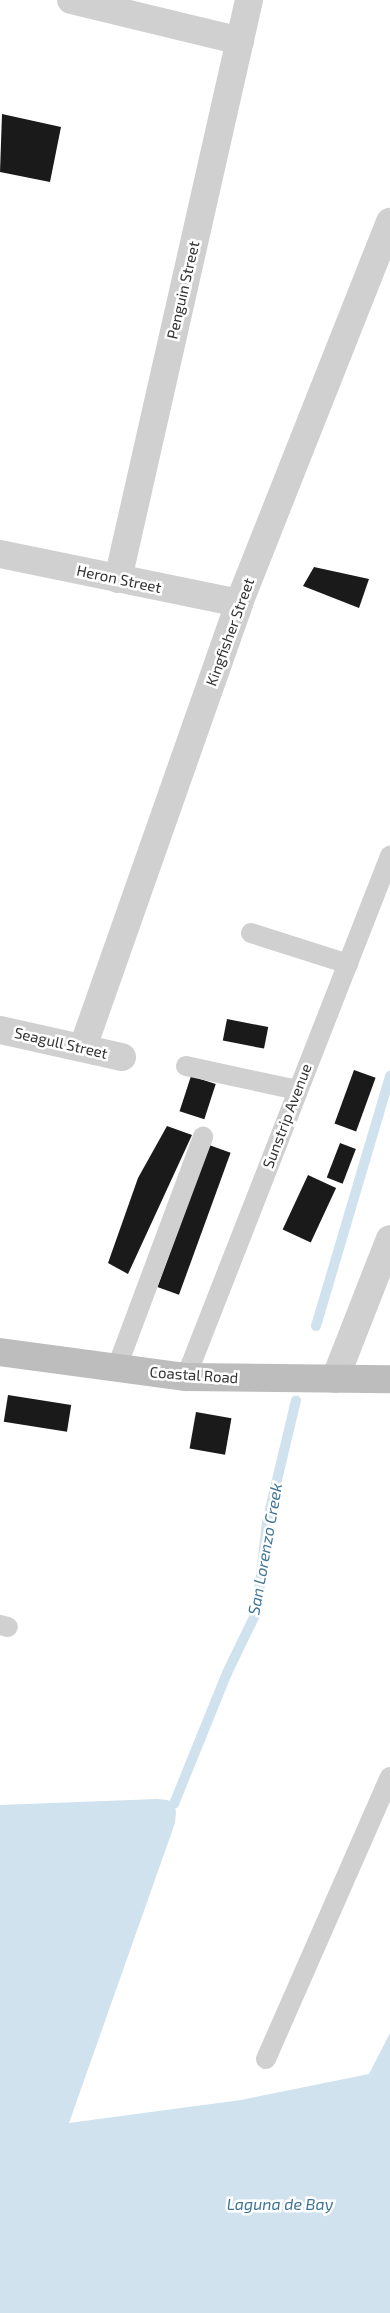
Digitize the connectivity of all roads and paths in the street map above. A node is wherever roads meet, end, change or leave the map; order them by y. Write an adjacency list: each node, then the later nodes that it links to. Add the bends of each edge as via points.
1 (71, 0): 3 (street)
2 (249, 0): 3 (street, Penguin Street)
3 (240, 41): 6 (street, Penguin Street)
4 (390, 222): 7 (street, Kingfisher Street)
5 (0, 554): 6 (street, Heron Street)
6 (118, 579): 7 (street, Heron Street)
7 (239, 603): 12 (street, Kingfisher Street)
8 (390, 856): 10 (lane, Sunstrip Avenue)
9 (251, 933): 10 (lane)
10 (348, 964): 15 (lane, Sunstrip Avenue)
11 (0, 1030): 12 (street, Seagull Street)
12 (83, 1048): 13 (street, Seagull Street)
13 (122, 1057)
14 (186, 1066): 15 (lane)
15 (297, 1090): 20 (lane, Sunstrip Avenue)
16 (203, 1138): 19 (lane)
17 (390, 1239): 21 (street)
18 (0, 1352): 19 (main road, Coastal Road)
19 (117, 1367): 20 (main road, Coastal Road)
20 (186, 1377): 21 (main road, Coastal Road)
21 (335, 1379): 22 (main road, Coastal Road)
22 (390, 1379)
23 (390, 1776): 24 (lane)
24 (266, 2058)

